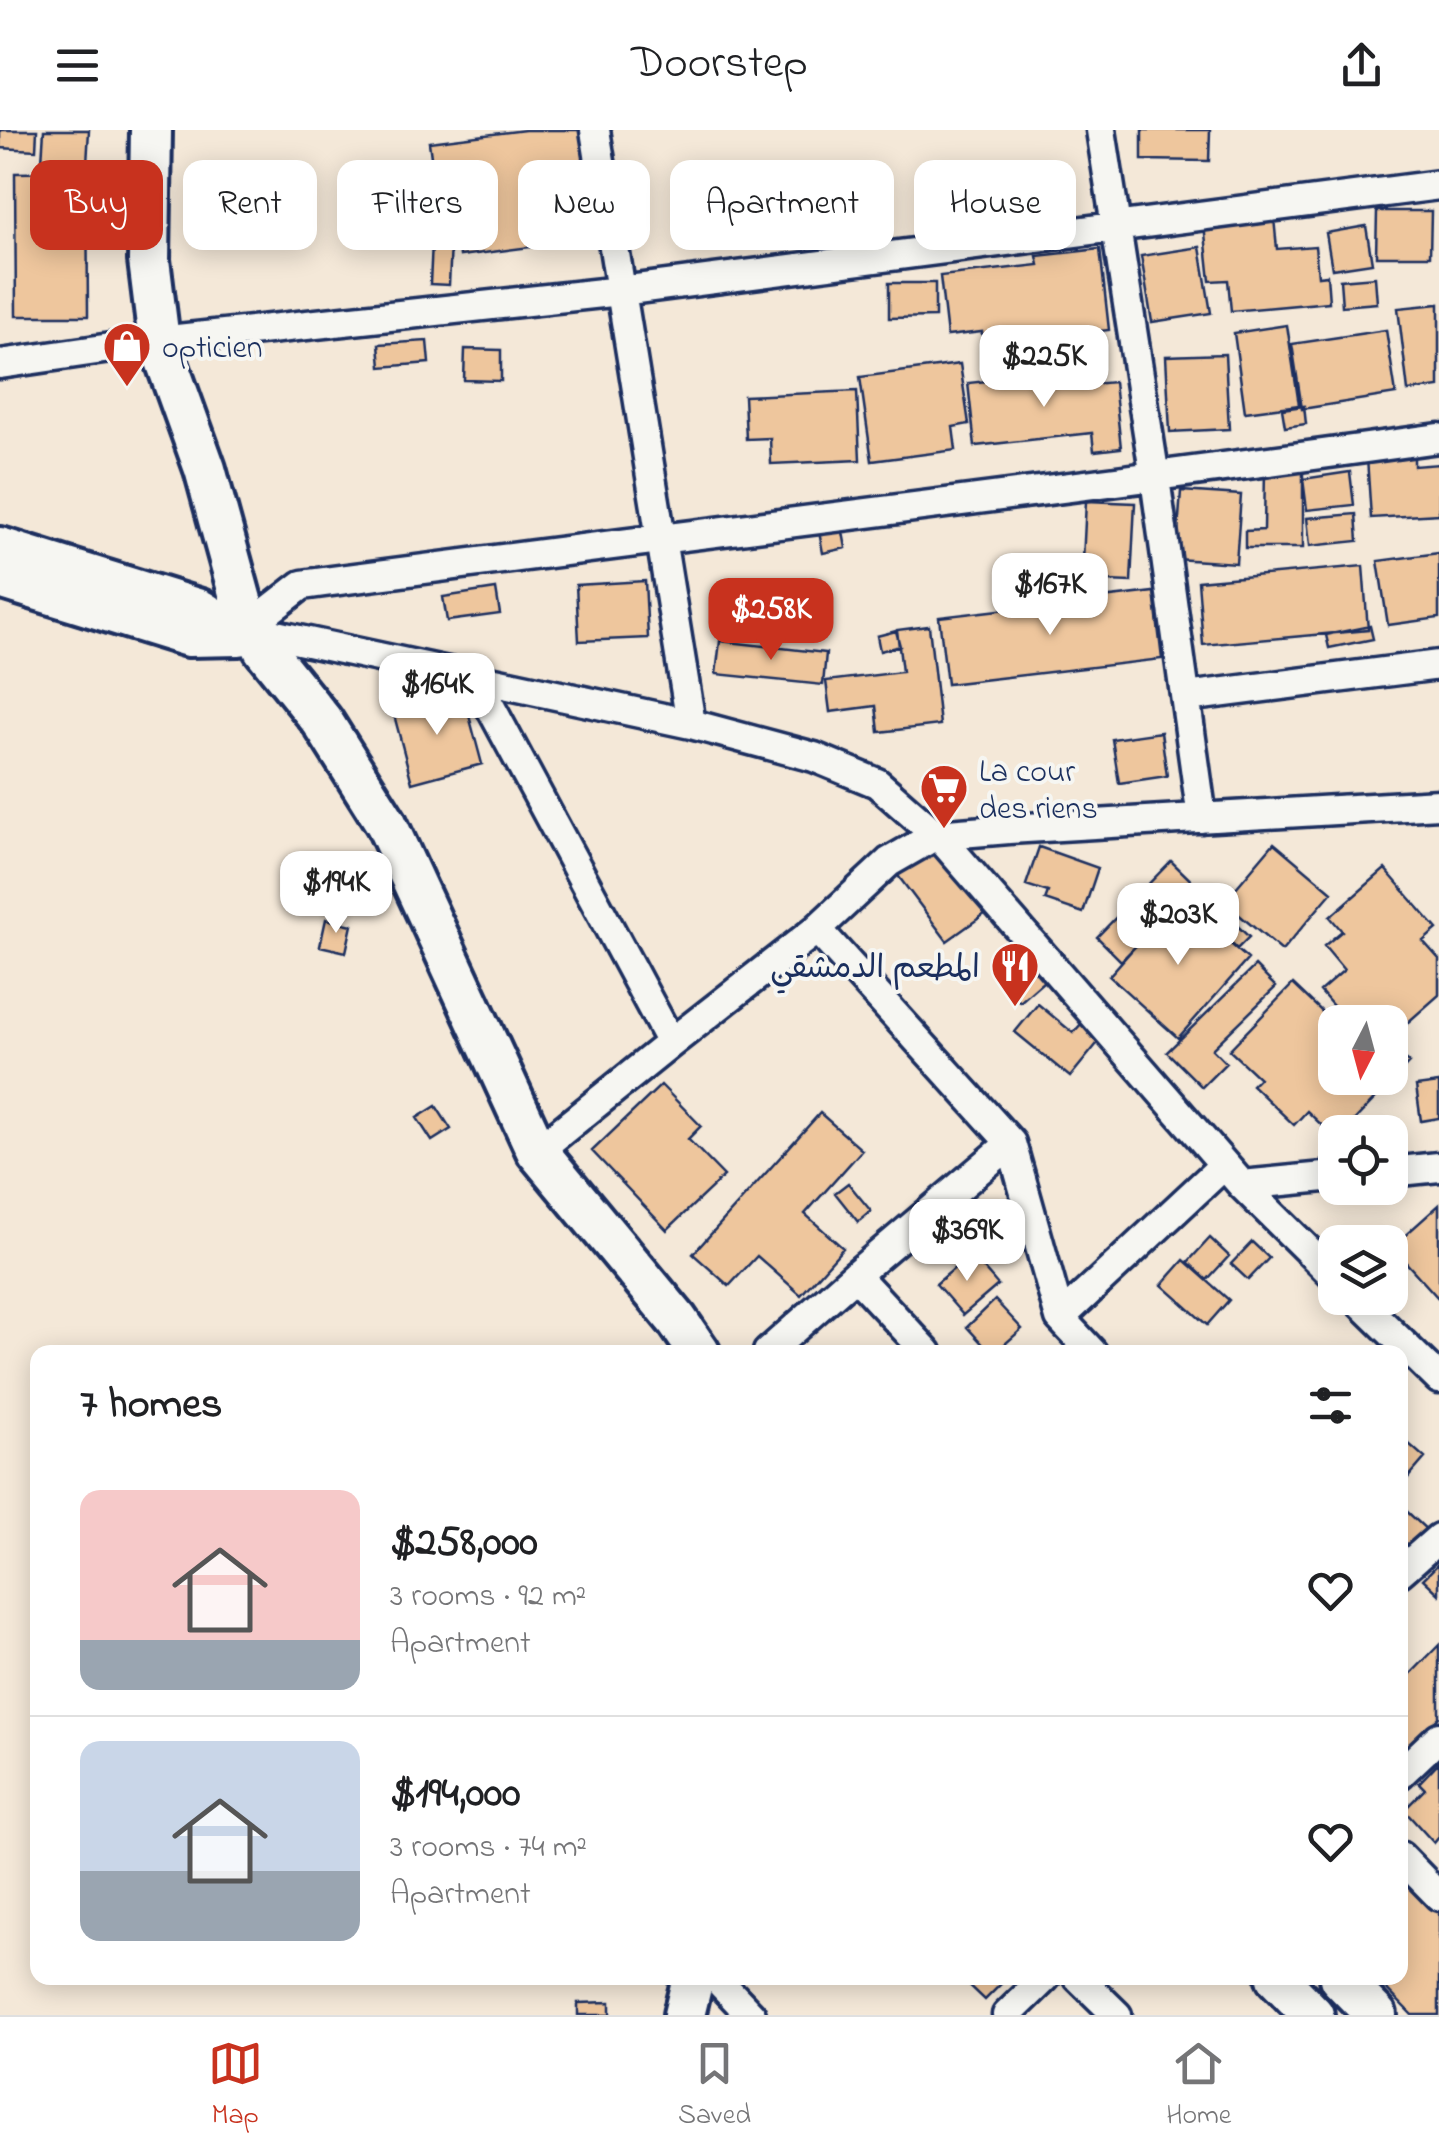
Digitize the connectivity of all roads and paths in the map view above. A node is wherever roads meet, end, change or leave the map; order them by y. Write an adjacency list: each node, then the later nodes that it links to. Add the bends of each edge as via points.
1 (151, 130): 7 (street, via 149,260)
2 (596, 130): 6 (street)
3 (1101, 130): 5 (street)
4 (1439, 185): 5 (street)
5 (1116, 226): 6 (street); 10 (street)
6 (621, 291): 7 (street); 11 (street)
7 (158, 340): 8 (street); 14 (street)
8 (0, 364)
9 (1439, 438): 10 (street)
10 (1155, 478): 11 (street); 17 (street)
11 (661, 537): 14 (street, via 302,585); 18 (street)
12 (0, 548): 14 (street)
13 (0, 578): 14 (street, via 188,636)
14 (256, 632): 16 (street); 25 (street, via 386,823)
15 (1439, 665): 17 (street)
16 (475, 678): 18 (street); 23 (street)
17 (1186, 697): 20 (street)
18 (691, 724): 21 (street, via 814,757 877,783)
19 (1439, 804): 20 (street)
20 (1202, 818): 21 (street)
21 (936, 835): 22 (street, via 889,862); 28 (street)
22 (817, 929): 23 (street); 24 (street)
23 (670, 1042): 25 (street)
24 (1011, 1143): 31 (street); 33 (street)
25 (537, 1150): 34 (street)
26 (1439, 1167): 27 (street)
27 (1408, 1170)
28 (1233, 1175): 29 (street); 30 (street); 33 (street)
29 (1318, 1176)
30 (1318, 1260)
31 (855, 1274): 35 (street); 36 (street)
32 (1373, 1315): 38 (street)
33 (1060, 1318): 37 (street)
34 (693, 1345)
35 (776, 1345)
36 (921, 1345)
37 (1085, 1345)
38 (1404, 1345)
39 (1408, 1349): 40 (street)
40 (1439, 1379)
41 (1439, 1538): 42 (street)
42 (1408, 1565)
43 (1439, 1738): 44 (street)
44 (1408, 1767)
45 (1408, 1864): 46 (street)
46 (1439, 1896)
47 (691, 1985): 53 (street)
48 (723, 1985): 54 (street)
49 (1038, 1985): 55 (street)
50 (1086, 1985): 56 (street)
51 (1284, 1985): 57 (street)
52 (1347, 1985): 58 (street)
53 (684, 2015)
54 (751, 2015)
55 (1006, 2015)
56 (1116, 2015)
57 (1313, 2015)
58 (1376, 2015)

